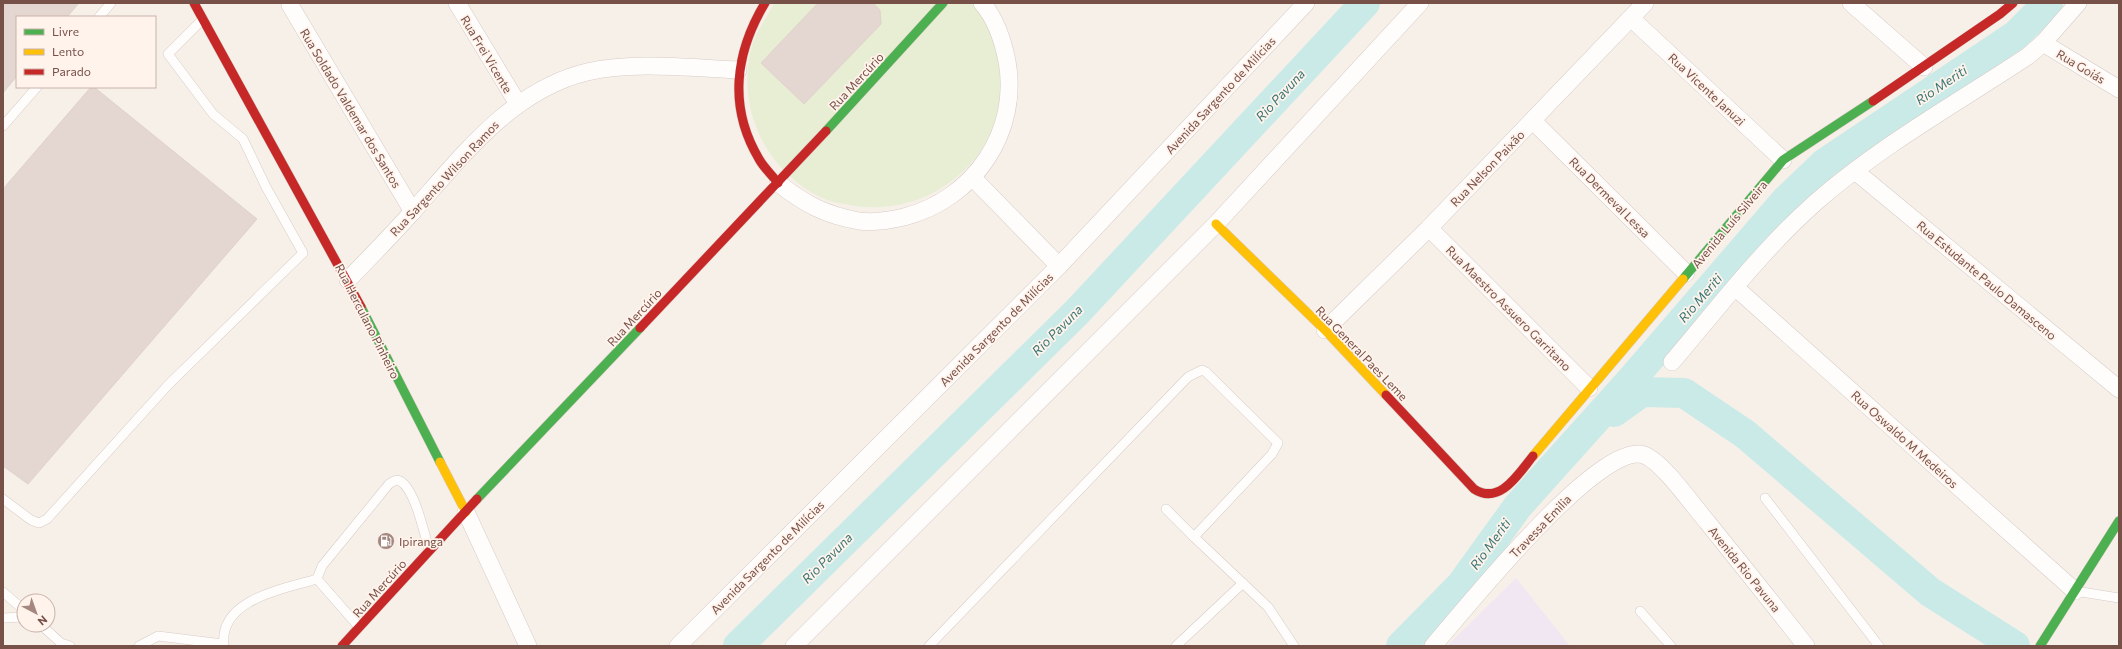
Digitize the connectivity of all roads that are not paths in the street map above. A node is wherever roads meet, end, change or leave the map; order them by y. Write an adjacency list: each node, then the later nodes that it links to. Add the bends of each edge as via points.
1 (111, 3): 14 (lane)
2 (194, 3): 15 (street, Rua Herculano Pinheiro)
3 (457, 3): 22 (street, Rua Frei Vicente)
4 (765, 3): 19 (street, via 752,24)
5 (943, 3): 28 (street, Rua Mercúrio)
6 (982, 3): 27 (street, via 1003,41 1010,77 1007,114 994,148)
7 (1306, 3): 32 (street, Avenida Sargento de Milícias)
8 (1420, 3): 30 (street)
9 (1645, 3): 16 (street, Rua Nelson Paixão)
10 (1852, 3): 18 (street)
11 (2013, 3): 18 (street, Avenida Luís Silveira)
12 (2078, 3): 17 (street)
13 (290, 5): 29 (street, Rua Soldado Valdemar dos Santos)
14 (100, 16)
15 (203, 19): 34 (street, Rua Herculano Pinheiro); 43 (lane, via 168,54 213,114 243,139 266,187 303,253 168,385 47,519 39,523 31,520)
16 (1632, 19): 23 (street, Rua Nelson Paixão); 25 (street, Rua Vicente Januzi)
17 (2043, 43): 21 (street, Rua Goiás); 26 (street, via 2028,56)
18 (1924, 67): 25 (street, Avenida Luís Silveira)
19 (738, 70): 22 (street, Rua Sargento Wilson Ramos, via 625,67 587,72 553,85); 28 (street, via 738,101 745,131 759,159)
20 (36, 88): 24 (lane)
21 (2119, 89)
22 (518, 104): 29 (street, Rua Sargento Wilson Ramos, via 466,152)
23 (1533, 121): 31 (street, Rua Nelson Paixão); 33 (street, Rua Dermeval Lessa)
24 (3, 126)
25 (1783, 160): 33 (street, Avenida Luís Silveira)
26 (1855, 171): 35 (street, via 1785,231); 39 (street, Rua Estudante Paulo Damasceno)
27 (973, 178): 28 (street, via 950,198 922,212 892,220 861,221 831,215 803,202); 32 (street)
28 (778, 183): 45 (street, Rua Mercúrio)
29 (413, 212): 34 (street, Rua Sargento Wilson Ramos)
30 (1216, 224): 36 (street, Rua General Paes Leme); 69 (street)
31 (1429, 228): 36 (street, Rua Nelson Paixão); 38 (street, Rua Maestro Assuero Garritano)
32 (1059, 266): 68 (street, Avenida Sargento de Milícias)
33 (1686, 273): 38 (street, Avenida Luís Silveira)
34 (348, 280): 45 (street, Rua Herculano Pinheiro)
35 (1736, 288): 37 (street); 51 (street, Rua Oswaldo M Medeiros)
36 (1325, 330): 41 (street, Rua General Paes Leme, via 1474,489 1481,494)
37 (1672, 362)
38 (1589, 388): 41 (street, Avenida Luís Silveira, via 1506,488)
39 (2119, 390)
40 (1683, 493): 73 (street, Travessa Emilia, via 1658,464 1644,455 1629,455 1610,465 1555,507); 75 (street, Avenida Rio Pavuna)
41 (1490, 495)
42 (1765, 498): 76 (lane)
43 (3, 499)
44 (1166, 509): 47 (lane)
45 (466, 512): 48 (street, Rua Mercúrio); 67 (street, Rua Herculano Pinheiro)
46 (2119, 520): 51 (street)
47 (1194, 537): 50 (lane); 70 (lane, via 1272,454 1278,443 1231,394 1202,370 1188,377)
48 (429, 550): 49 (lane, via 412,496 406,486 395,480 322,566); 58 (street, Rua Mercúrio)
49 (317, 579): 58 (lane); 61 (lane, via 258,598 240,608 225,627)
50 (1243, 583): 71 (lane); 72 (lane, via 1268,607)
51 (2075, 591): 53 (lane); 62 (street)
52 (3, 592): 54 (lane)
53 (2119, 598)
54 (16, 603)
55 (1640, 610): 74 (lane)
56 (16, 617): 57 (lane)
57 (3, 618)
58 (359, 627): 60 (street, Rua Mercúrio)
59 (50, 633): 63 (lane)
60 (350, 638): 65 (street); 66 (street, Rua Mercúrio)
61 (223, 645): 64 (lane, via 158,636)
62 (2041, 645)
63 (70, 646)
64 (139, 646)
65 (334, 646)
66 (342, 646)
67 (528, 646)
68 (678, 646)
69 (794, 646)
70 (929, 646)
71 (1176, 646)
72 (1294, 646)
73 (1433, 646)
74 (1671, 646)
75 (1806, 646)
76 (1879, 646)

